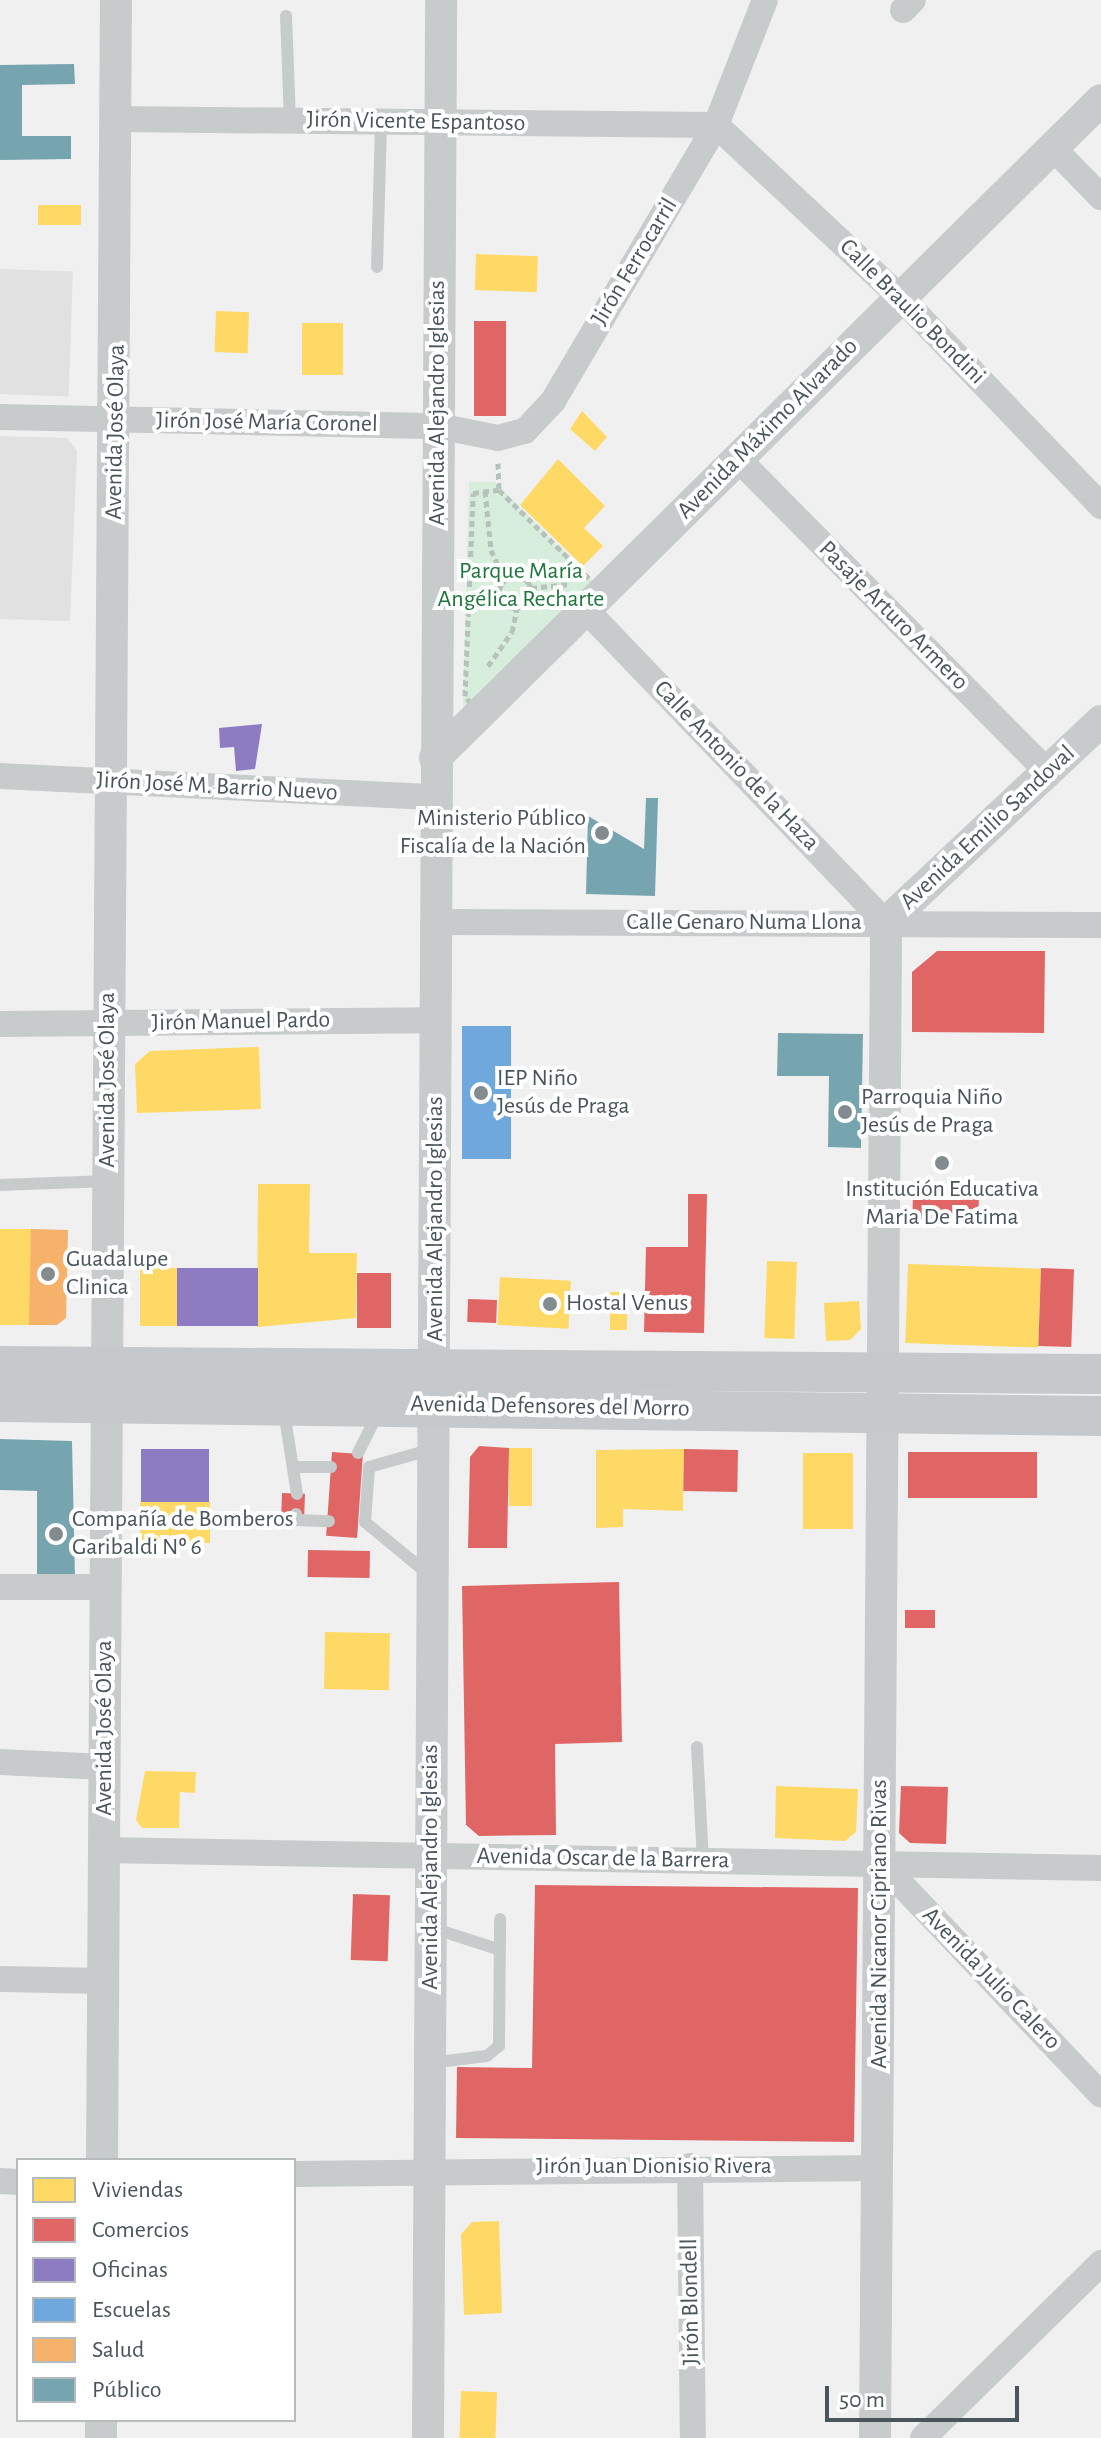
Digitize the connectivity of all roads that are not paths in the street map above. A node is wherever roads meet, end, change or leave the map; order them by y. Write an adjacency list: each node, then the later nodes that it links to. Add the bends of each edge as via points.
1 (116, 0): 6 (street, Avenida José Olaya)
2 (441, 0): 9 (street, Avenida Alejandro Iglesias)
3 (765, 0): 10 (street, Jirón Ferrocarril)
4 (286, 16): 7 (lane)
5 (1101, 100): 11 (street, Avenida Máximo Alvarado)
6 (116, 119): 7 (street, Jirón Vicente Espantoso); 16 (street, Avenida José Olaya)
7 (290, 121): 8 (street, Jirón Vicente Espantoso)
8 (381, 121): 9 (street, Jirón Vicente Espantoso); 13 (lane)
9 (440, 122): 10 (street, Jirón Vicente Espantoso); 17 (street, Avenida Alejandro Iglesias)
10 (716, 125): 14 (street, Calle Braulio Bondini); 17 (street, Jirón Ferrocarril, via 540,420 498,438)
11 (1053, 148): 12 (street); 14 (street, Avenida Máximo Alvarado)
12 (1101, 197)
13 (377, 267)
14 (901, 298): 18 (street, Avenida Máximo Alvarado); 19 (street, Calle Braulio Bondini)
15 (0, 417): 16 (street, Jirón José María Coronel)
16 (117, 420): 17 (street, Jirón José María Coronel); 25 (street, Avenida José Olaya)
17 (438, 426): 22 (street, Avenida Alejandro Iglesias)
18 (738, 459): 20 (street, Avenida Máximo Alvarado); 23 (street, Pasaje Arturo Armero)
19 (1101, 506)
20 (586, 610): 22 (street, Avenida Máximo Alvarado); 28 (street, Calle Antonio de la Haza)
21 (1101, 721): 23 (street, Avenida Emilio Sandoval)
22 (435, 758): 26 (street, Avenida Alejandro Iglesias)
23 (1049, 773): 28 (street, Avenida Emilio Sandoval)
24 (0, 776): 25 (street, Jirón José M. Barrio Nuevo)
25 (110, 783): 26 (street, Jirón José M. Barrio Nuevo); 31 (street, Avenida José Olaya)
26 (435, 797): 27 (street, Avenida Alejandro Iglesias)
27 (435, 922): 28 (street, Calle Genaro Numa Llona); 30 (street, Avenida Alejandro Iglesias)
28 (886, 923): 29 (street, Calle Genaro Numa Llona); 39 (street, Avenida Emilio Sandoval)
29 (1101, 925)
30 (434, 1020): 31 (street, Jirón Manuel Pardo); 36 (street, Avenida Alejandro Iglesias)
31 (109, 1023): 32 (street, Jirón Manuel Pardo); 33 (street, Avenida José Olaya)
32 (0, 1024)
33 (108, 1181): 34 (lane); 38 (street, Avenida José Olaya)
34 (0, 1185)
35 (0, 1366): 38 (main road, Avenida Defensores del Morro)
36 (437, 1366): 38 (main road, Avenida Defensores del Morro); 39 (main road, Avenida Defensores del Morro); 43 (street, Avenida Alejandro Iglesias)
37 (1101, 1374): 39 (main road, Avenida Defensores del Morro)
38 (107, 1385): 40 (main road, Avenida Defensores del Morro); 41 (main road, Avenida Defensores del Morro); 54 (street, Avenida José Olaya)
39 (882, 1391): 43 (main road, Avenida Defensores del Morro); 44 (main road, Avenida Defensores del Morro); 61 (street, Avenida Nicanor Cipriano Rivas)
40 (0, 1402)
41 (280, 1402): 42 (main road, Avenida Defensores del Morro); 47 (lane)
42 (382, 1406): 43 (main road, Avenida Defensores del Morro); 46 (lane)
43 (434, 1406): 45 (street, Avenida Alejandro Iglesias)
44 (1101, 1416)
45 (434, 1449): 52 (street, Avenida Alejandro Iglesias); 52 (lane, via 366,1467 362,1522)
46 (358, 1453)
47 (298, 1467): 48 (lane); 49 (lane)
48 (331, 1467)
49 (297, 1494)
50 (296, 1514): 51 (lane, via 296,1520)
51 (329, 1521)
52 (433, 1578): 59 (street, Avenida Alejandro Iglesias)
53 (0, 1587): 54 (street)
54 (106, 1587): 57 (street, Avenida José Olaya)
55 (697, 1747): 60 (lane)
56 (0, 1762): 57 (street)
57 (105, 1767): 58 (street, Avenida José Olaya)
58 (105, 1850): 59 (street, Avenida Oscar de la Barrera); 67 (street, Avenida José Olaya)
59 (431, 1856): 60 (street, Avenida Oscar de la Barrera); 64 (street, Avenida Alejandro Iglesias)
60 (703, 1861): 61 (street, Avenida Oscar de la Barrera)
61 (882, 1864): 62 (street, Avenida Oscar de la Barrera); 69 (street, Avenida Julio Calero); 72 (street, Avenida Nicanor Cipriano Rivas)
62 (1101, 1868)
63 (500, 1919): 65 (lane)
64 (431, 1927): 65 (lane); 68 (street, Avenida Alejandro Iglesias)
65 (498, 1949): 68 (lane, via 499,2046 487,2056)
66 (0, 1979): 67 (street)
67 (104, 1981): 70 (street, Avenida José Olaya)
68 (430, 2063): 73 (street, Avenida Alejandro Iglesias)
69 (1101, 2095)
70 (102, 2158)
71 (690, 2166): 72 (street, Jirón Juan Dionisio Rivera); 73 (street, Jirón Juan Dionisio Rivera); 77 (street, Jirón Blondell)
72 (878, 2168): 78 (street, Avenida Nicanor Cipriano Rivas)
73 (429, 2169): 74 (street, Jirón Juan Dionisio Rivera); 76 (street, Avenida Alejandro Iglesias)
74 (296, 2174)
75 (1101, 2263): 79 (street)
76 (428, 2438)
77 (693, 2438)
78 (875, 2438)
79 (923, 2438)

